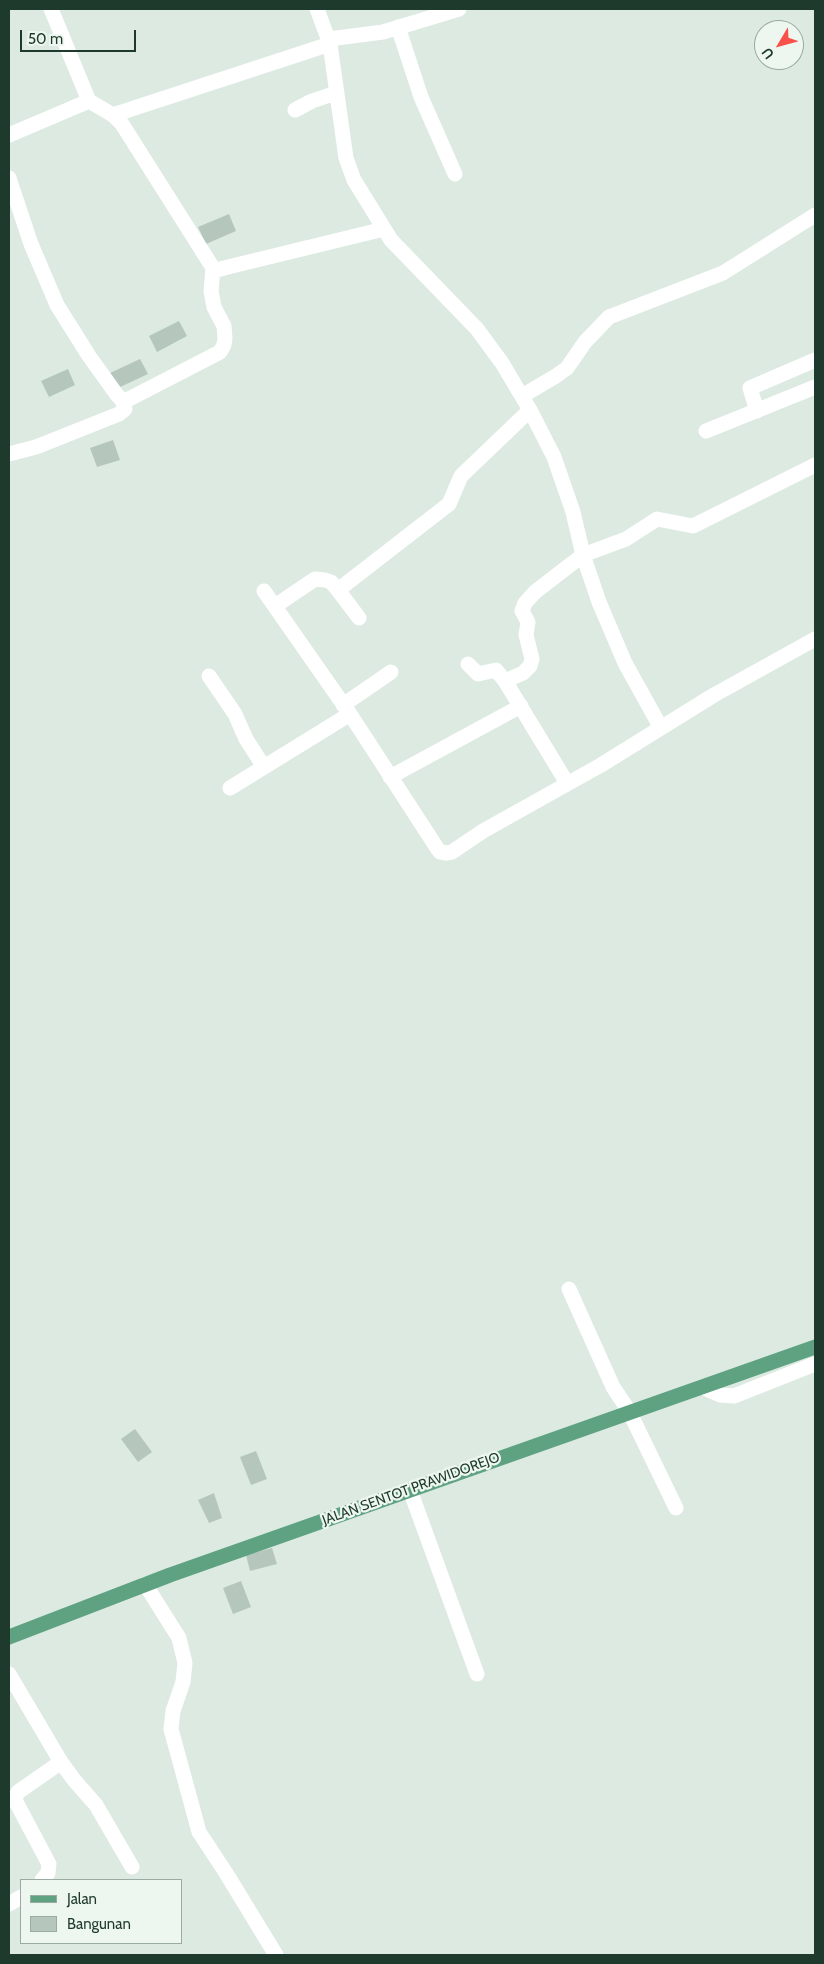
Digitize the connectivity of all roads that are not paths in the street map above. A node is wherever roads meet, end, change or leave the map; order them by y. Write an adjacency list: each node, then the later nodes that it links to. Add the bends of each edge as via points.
1 (51, 9): 7 (street)
2 (317, 9): 5 (street)
3 (459, 9): 4 (street)
4 (398, 27): 5 (street); 11 (street, via 421,97)
5 (330, 41): 6 (street); 9 (street)
6 (336, 93): 8 (street); 14 (street, via 346,158 354,180)
7 (89, 101): 9 (street); 10 (street)
8 (296, 110)
9 (113, 115): 15 (street, via 122,124)
10 (9, 135)
11 (455, 174)
12 (9, 178): 19 (street, via 31,244 57,305)
13 (815, 215): 18 (street, via 723,273 610,317 585,342 567,368)
14 (384, 230): 15 (street, via 217,270); 18 (street, via 477,329)
15 (213, 268): 19 (street, via 211,292 214,307 224,326 225,338 220,352)
16 (815, 360): 21 (street, via 750,388)
17 (815, 387): 21 (street)
18 (522, 396): 20 (street)
19 (122, 400): 23 (street, via 125,409 119,414 36,447)
20 (530, 410): 25 (street, via 554,457); 26 (street, via 461,476 449,504)
21 (757, 410): 22 (street)
22 (706, 431)
23 (9, 454)
24 (815, 464): 25 (street, via 692,526 657,519 626,539)
25 (584, 555): 34 (street, via 525,603 522,611 528,622 526,635 532,659 523,673); 37 (street, via 599,602 625,663)
26 (338, 590): 28 (street, via 331,582 315,579); 29 (street)
27 (264, 591): 28 (street)
28 (275, 606): 36 (street)
29 (359, 618)
30 (815, 639): 37 (street)
31 (468, 664): 34 (street, via 478,674 496,670)
32 (391, 672): 36 (street)
33 (209, 676): 38 (street, via 235,714)
34 (505, 681): 35 (street)
35 (520, 706): 39 (street); 40 (street)
36 (347, 709): 38 (street); 39 (street)
37 (660, 728): 40 (street)
38 (264, 767): 41 (street)
39 (390, 776): 40 (street, via 437,848 446,853)
40 (567, 784)
41 (230, 788)
42 (569, 1289): 46 (street, via 613,1387)
43 (815, 1347): 45 (main road, JALAN SENTOT PRAWIDOREJO)
44 (815, 1364): 45 (street, via 734,1396 720,1395)
45 (702, 1387): 46 (main road, JALAN SENTOT PRAWIDOREJO)
46 (629, 1411): 47 (main road, JALAN SENTOT PRAWIDOREJO); 48 (street)
47 (410, 1490): 49 (main road, JALAN SENTOT PRAWIDOREJO); 52 (street)
48 (676, 1508)
49 (145, 1584): 50 (main road, JALAN SENTOT PRAWIDOREJO); 58 (street, via 178,1638 185,1663 171,1728 199,1832)
50 (9, 1637)
51 (9, 1674): 53 (street)
52 (478, 1674)
53 (61, 1762): 54 (street, via 96,1805); 55 (street, via 18,1792 15,1800 49,1864)
54 (132, 1867)
55 (43, 1879)
56 (20, 1898): 57 (street)
57 (9, 1904)
58 (276, 1955)

